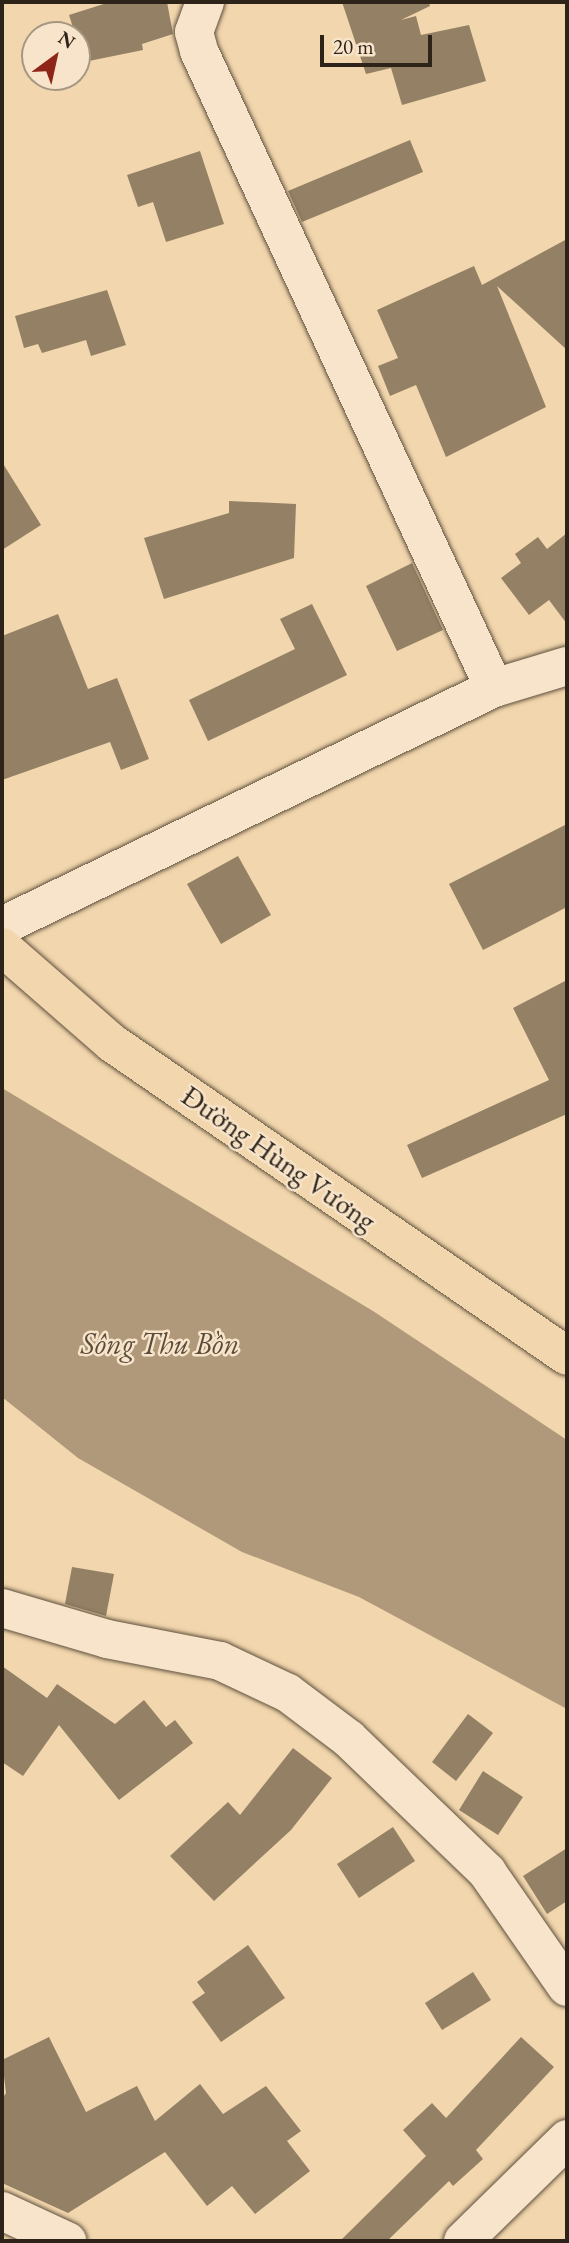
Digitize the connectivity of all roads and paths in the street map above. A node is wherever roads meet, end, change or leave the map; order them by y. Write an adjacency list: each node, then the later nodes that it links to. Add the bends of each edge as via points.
1 (205, 2): 3 (street, via 194,32 199,51)
2 (567, 666): 3 (street)
3 (494, 688): 4 (street)
4 (2, 926)
5 (2, 947): 6 (main road, Đường Hùng Vương, via 112,1043)
6 (567, 1356)
7 (2, 1608): 8 (street, via 107,1639 220,1661 288,1693 349,1739 486,1872)
8 (567, 1987)
9 (567, 2139): 12 (street)
10 (2, 2211): 11 (street)
11 (67, 2241)
12 (463, 2241)

